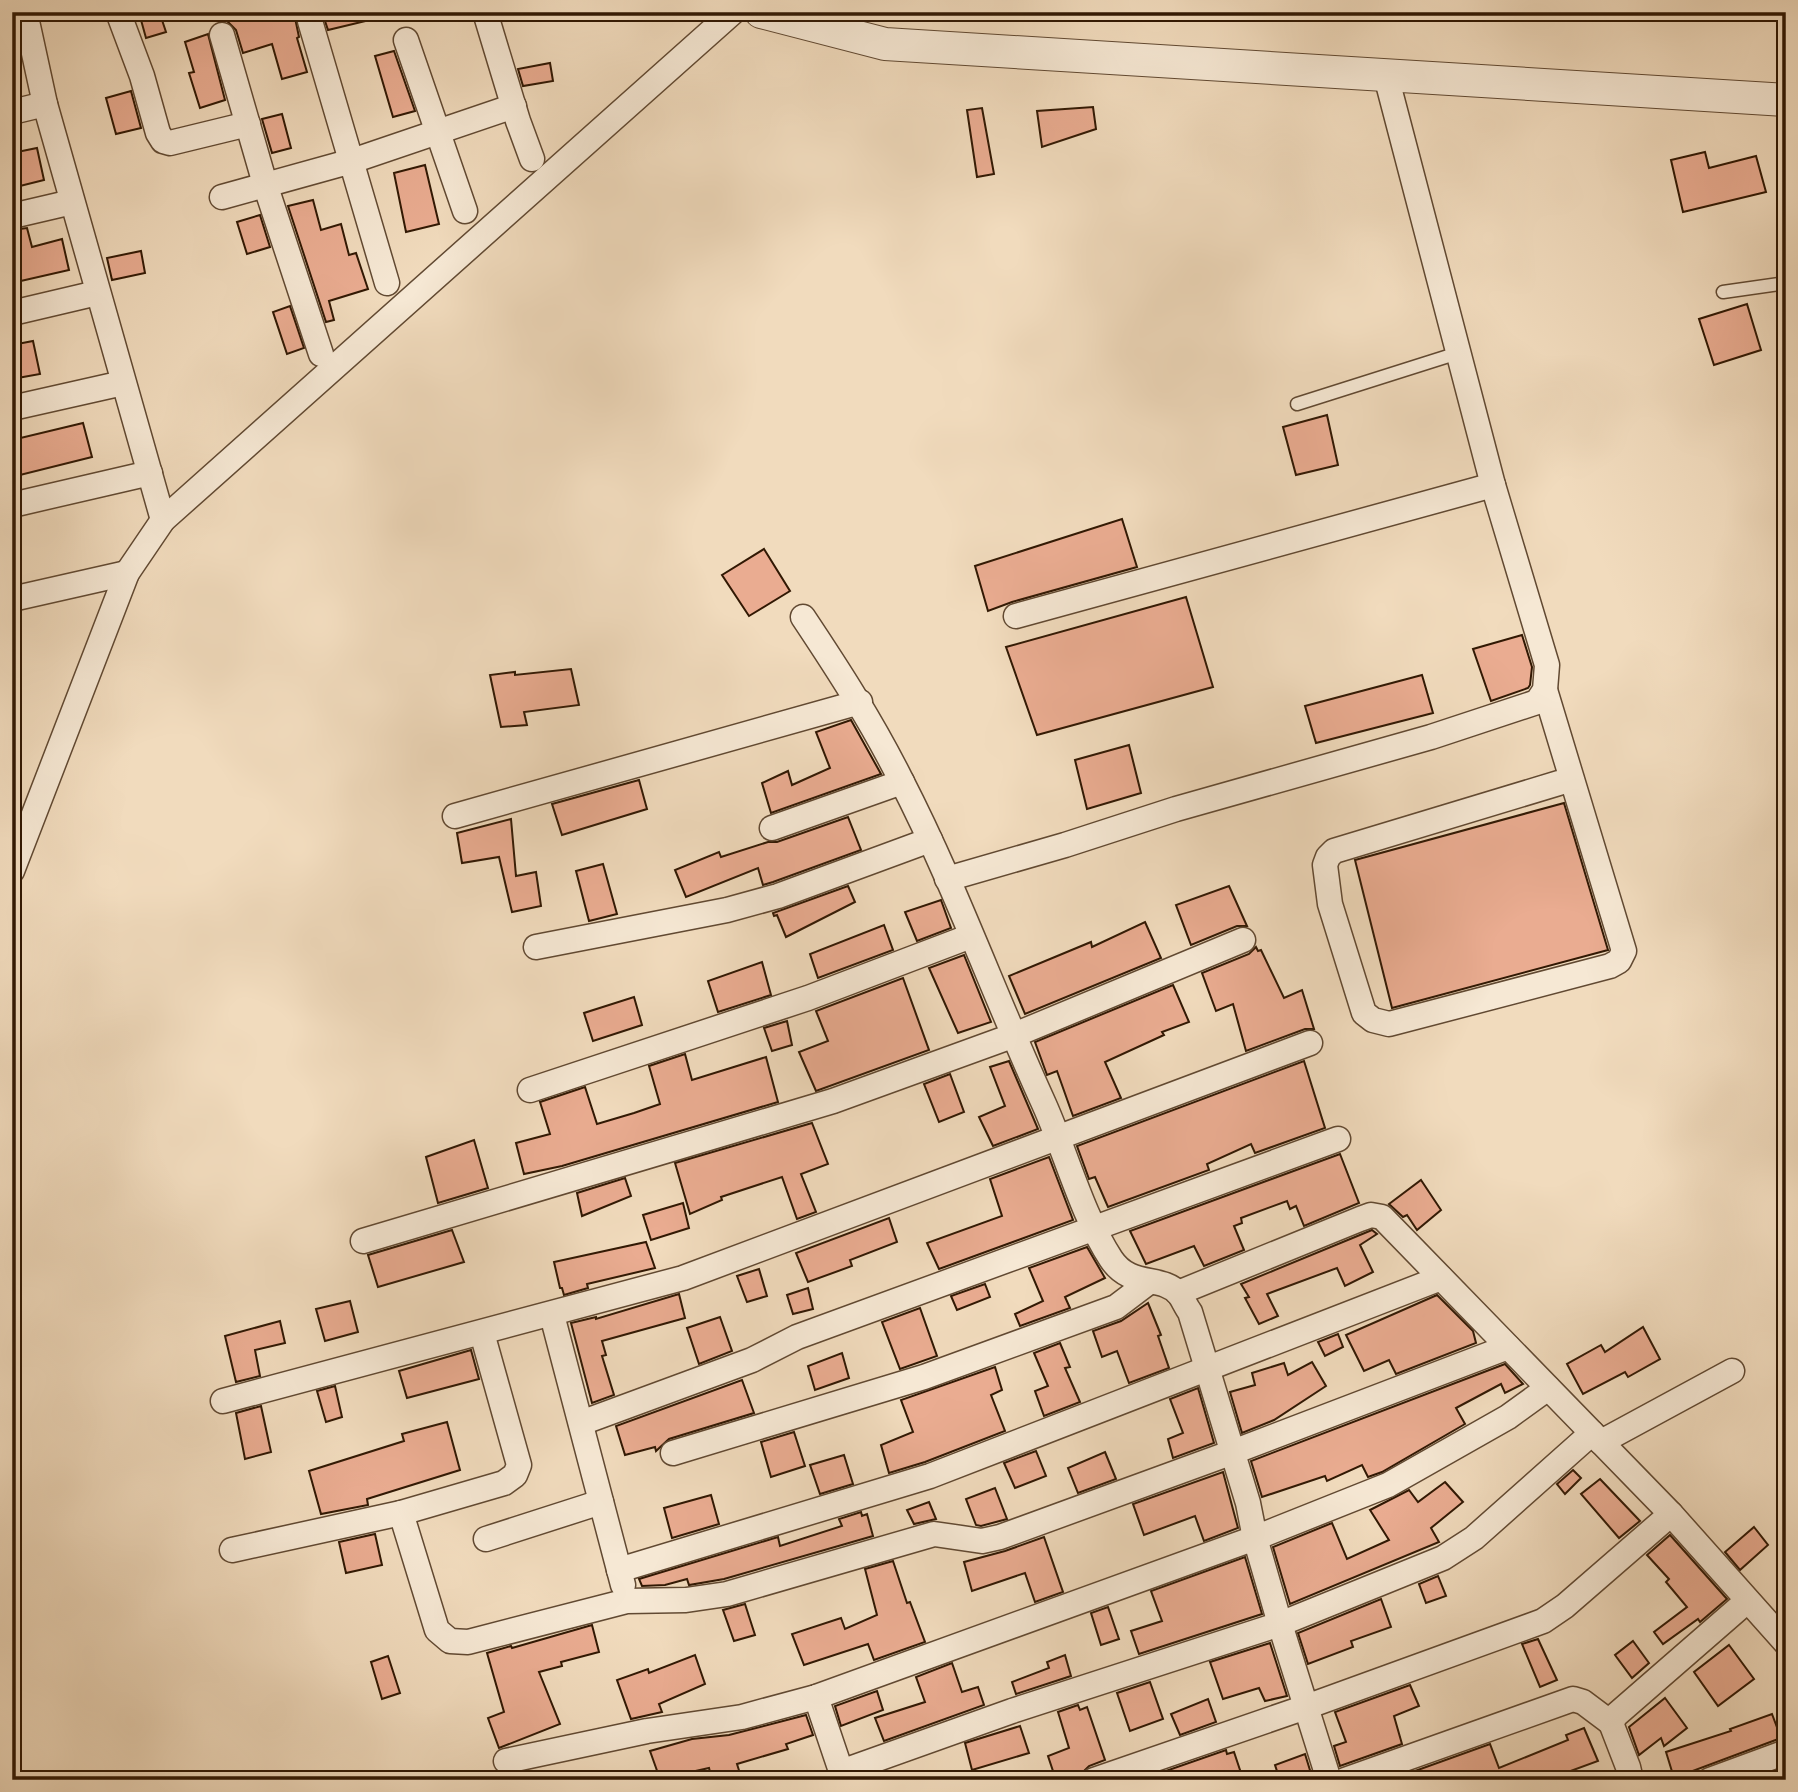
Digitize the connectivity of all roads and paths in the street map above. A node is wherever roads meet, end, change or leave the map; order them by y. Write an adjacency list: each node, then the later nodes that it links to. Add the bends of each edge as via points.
1 (118, 12): 14 (street, via 163,141 192,139)
2 (485, 12): 12 (street)
3 (733, 12): 36 (street)
4 (761, 12): 9 (street, via 885,44)
5 (21, 14): 11 (street)
6 (310, 21): 17 (street)
7 (222, 35): 14 (street)
8 (406, 40): 15 (street)
9 (1386, 76): 10 (street); 28 (street)
10 (1786, 100)
11 (45, 104): 13 (street); 20 (street)
12 (513, 106): 15 (street); 16 (street)
13 (12, 112)
14 (248, 124): 18 (street)
15 (439, 133): 17 (street); 21 (street)
16 (532, 159)
17 (352, 161): 18 (street); 23 (street)
18 (265, 184): 19 (street); 29 (street)
19 (222, 197)
20 (72, 202): 22 (street); 26 (street)
21 (465, 211)
22 (12, 216)
23 (387, 283)
24 (1786, 283): 25 (lane)
25 (1723, 292)
26 (97, 293): 27 (street); 30 (street)
27 (12, 313)
28 (1458, 353): 31 (lane); 34 (street)
29 (321, 354)
30 (123, 383): 32 (street); 33 (street)
31 (1297, 404)
32 (12, 408)
33 (150, 473): 35 (street); 36 (street)
34 (1493, 485): 39 (street); 41 (street, via 1547,665)
35 (12, 505)
36 (163, 520): 37 (street)
37 (127, 573): 38 (street); 48 (street)
38 (12, 599)
39 (1016, 616)
40 (803, 617): 42 (street)
41 (1545, 690): 43 (street); 49 (street, via 1537,702 1431,737)
42 (860, 702): 44 (street); 45 (street)
43 (1572, 779): 43 (street, via 1334,851 1328,857 1330,904 1364,1013 1389,1024 1619,961 1623,951)
44 (902, 782): 46 (street); 47 (street)
45 (455, 816)
46 (772, 828)
47 (930, 840): 49 (street); 52 (street, via 727,910)
48 (12, 871)
49 (947, 878): 50 (street)
50 (971, 936): 53 (street); 55 (street, via 808,998)
51 (1243, 940): 53 (street)
52 (536, 947)
53 (1012, 1036): 56 (street); 59 (street, via 833,1101)
54 (1310, 1043): 56 (street)
55 (530, 1090)
56 (1059, 1138): 58 (street); 63 (street, via 683,1278)
57 (1338, 1139): 58 (street)
58 (1094, 1227): 61 (street, via 1112,1261 1126,1276); 70 (street)
59 (363, 1241)
60 (1441, 1278): 62 (street, via 1382,1217 1371,1215); 65 (street); 66 (street)
61 (1149, 1282): 62 (street); 73 (street, via 1116,1307 936,1373)
62 (1178, 1293): 66 (street, via 1190,1312)
63 (552, 1315): 64 (street); 70 (street)
64 (482, 1333): 69 (street); 75 (street, via 519,1465 504,1483)
65 (1508, 1348): 68 (street); 72 (street)
66 (1207, 1369): 72 (street); 80 (street, via 930,1476)
67 (1732, 1371): 71 (street)
68 (1548, 1388): 71 (street); 77 (street, via 1508,1417 1388,1485)
69 (223, 1401)
70 (581, 1423): 74 (street)
71 (1596, 1438): 76 (street); 83 (street, via 1443,1558)
72 (1233, 1452): 77 (street); 81 (street, via 1000,1537 982,1541 934,1534 727,1594)
73 (673, 1453)
74 (601, 1502): 78 (street); 80 (street)
75 (401, 1513): 79 (street); 81 (street, via 437,1630 450,1642 468,1642)
76 (1671, 1514): 82 (street); 86 (street, via 1543,1621)
77 (1255, 1538): 83 (street); 85 (street)
78 (486, 1539)
79 (232, 1550)
80 (619, 1570): 81 (street)
81 (627, 1601)
82 (1747, 1601): 84 (street); 87 (street)
83 (1280, 1624): 86 (street); 90 (street, via 1012,1712)
84 (1786, 1643)
85 (816, 1697): 89 (street, via 742,1717 647,1731); 90 (street)
86 (1306, 1707): 91 (street); 92 (street)
87 (1611, 1723): 93 (street, via 1573,1699); 94 (street)
88 (1786, 1752): 95 (street)
89 (506, 1761)
90 (843, 1776)
91 (1094, 1780)
92 (1329, 1780)
93 (1346, 1780)
94 (1630, 1780)
95 (1710, 1780)

